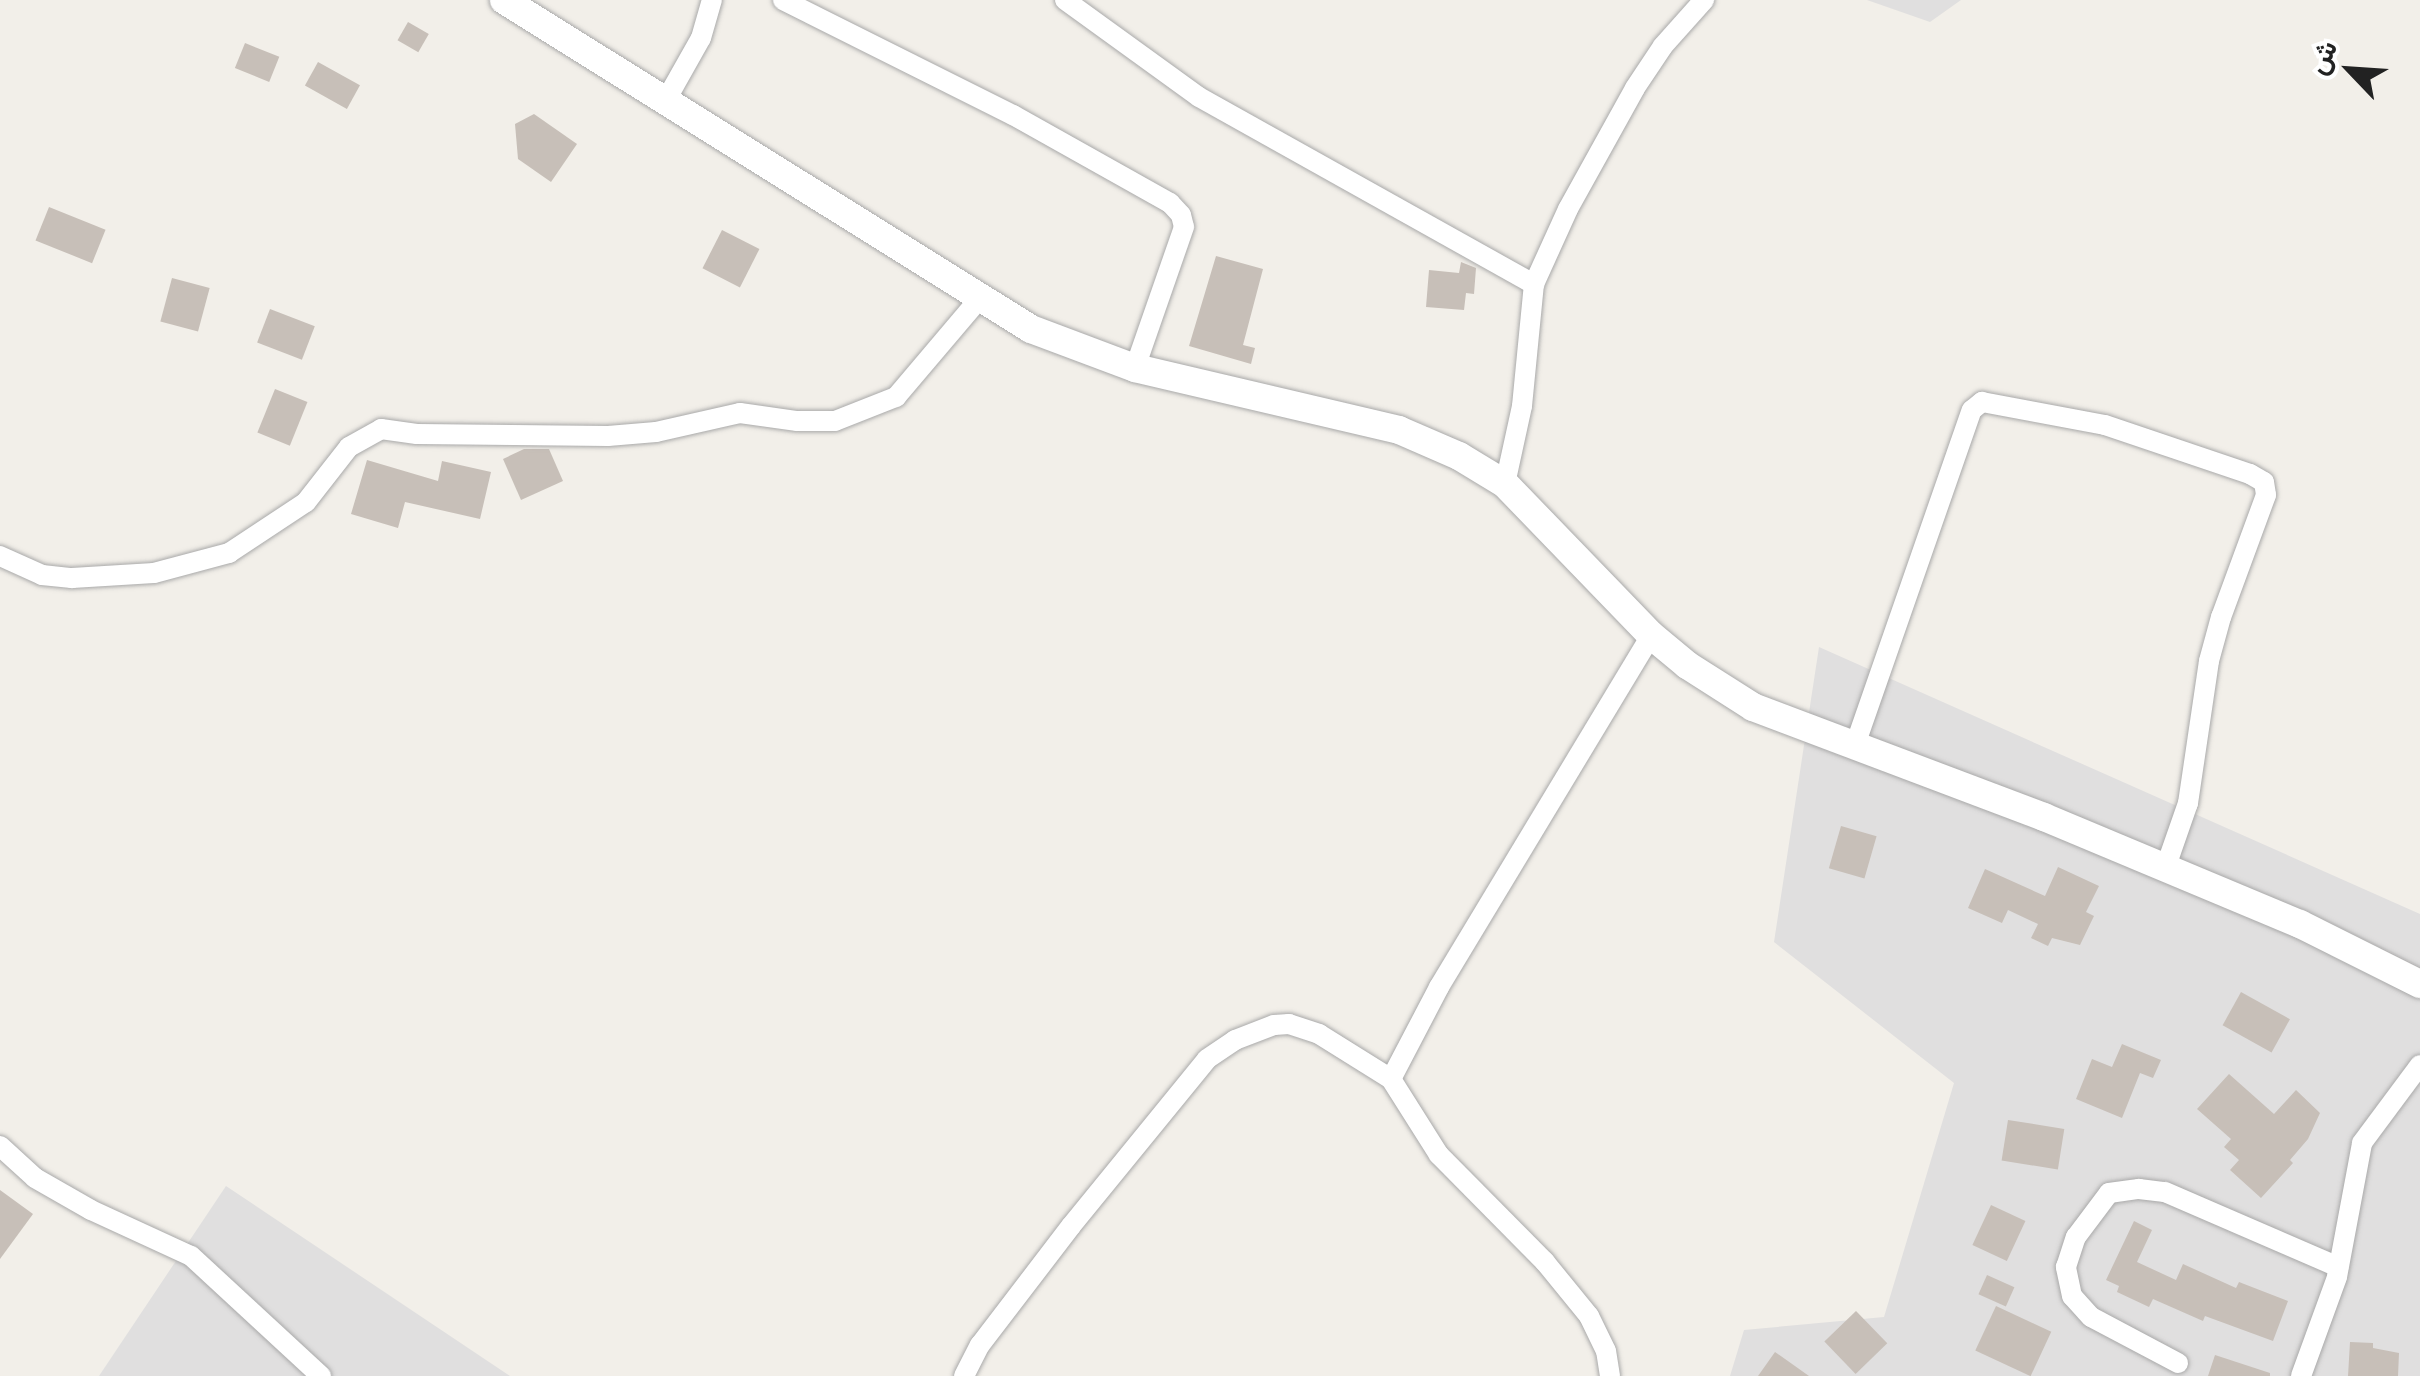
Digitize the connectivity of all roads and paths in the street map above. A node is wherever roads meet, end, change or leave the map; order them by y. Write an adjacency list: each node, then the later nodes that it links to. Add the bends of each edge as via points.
1 (504, 0): 6 (street)
2 (712, 0): 6 (street, via 701,38)
3 (783, 0): 9 (street, via 1012,115 1182,216 1184,227)
4 (1065, 0): 7 (street, via 1199,97)
5 (1704, 0): 7 (street, via 1635,88)
6 (666, 100): 8 (street)
7 (1534, 284): 10 (street, via 1522,406)
8 (979, 299): 9 (street, via 1061,342); 11 (street, via 896,398 835,421 740,413 608,436 381,429 349,447 306,502 229,553 154,572 72,578)
9 (1135, 368): 10 (street, via 1398,430)
10 (1505, 484): 12 (street)
11 (0, 556)
12 (1651, 635): 13 (street, via 1753,707); 17 (street, via 1439,987)
13 (1854, 748): 14 (street); 14 (street, via 1972,410 1982,402 2105,425 2250,474 2264,482 2266,495 2209,661 2188,803)
14 (2165, 868): 15 (street)
15 (2420, 984)
16 (2420, 1065): 19 (street, via 2362,1143)
17 (1391, 1079): 22 (street, via 1319,1034 1289,1024 1234,1040 1207,1060 1072,1226 980,1345); 23 (street, via 1438,1155 1589,1316)
18 (0, 1146): 21 (street, via 35,1178 191,1256)
19 (2338, 1267): 20 (street, via 2165,1192 2109,1193 2076,1237 2066,1267 2072,1296 2091,1317); 24 (street)
20 (2178, 1363)
21 (321, 1376)
22 (964, 1376)
23 (1610, 1376)
24 (2301, 1376)

